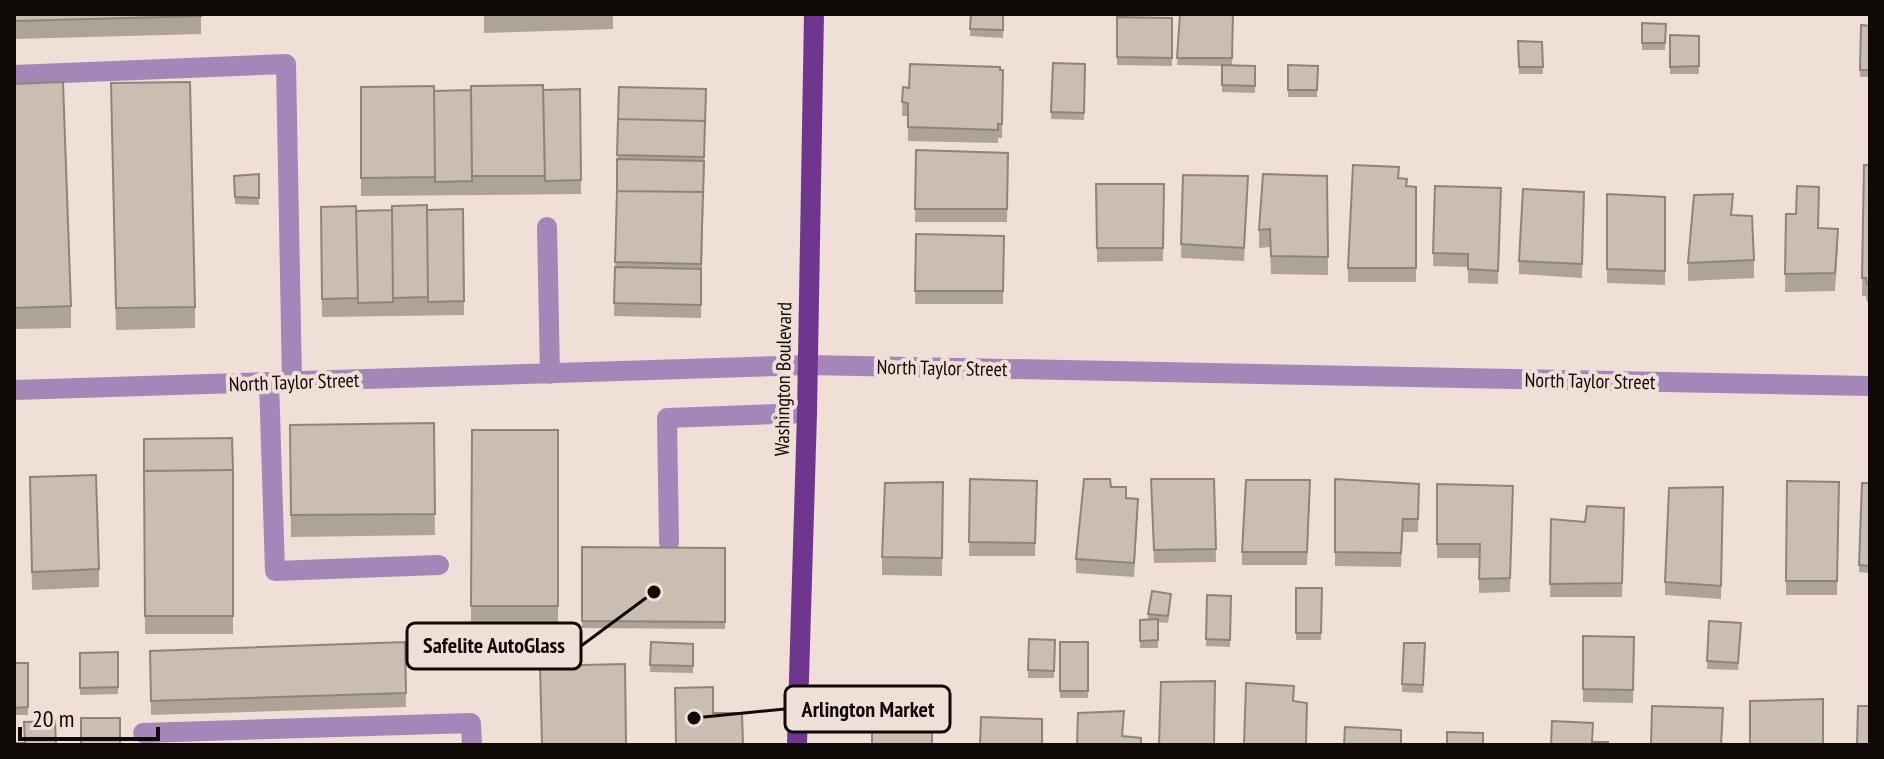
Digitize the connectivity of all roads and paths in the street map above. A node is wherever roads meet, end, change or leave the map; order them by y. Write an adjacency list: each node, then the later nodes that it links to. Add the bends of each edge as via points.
1 (814, 14): 4 (main road, Washington Boulevard)
2 (14, 75): 7 (street, via 286,64)
3 (547, 227): 5 (street)
4 (808, 365): 5 (street, North Taylor Street); 8 (street, North Taylor Street); 10 (main road, Washington Boulevard)
5 (550, 374): 7 (street, North Taylor Street)
6 (269, 382): 7 (street, North Taylor Street); 9 (street, North Taylor Street); 12 (street, via 275,571)
7 (292, 382)
8 (1870, 386)
9 (14, 390)
10 (807, 413): 11 (street, via 667,418); 15 (main road, Washington Boulevard)
11 (669, 542)
12 (439, 565)
13 (143, 733): 14 (street, via 471,723)
14 (472, 745)
15 (797, 745)

